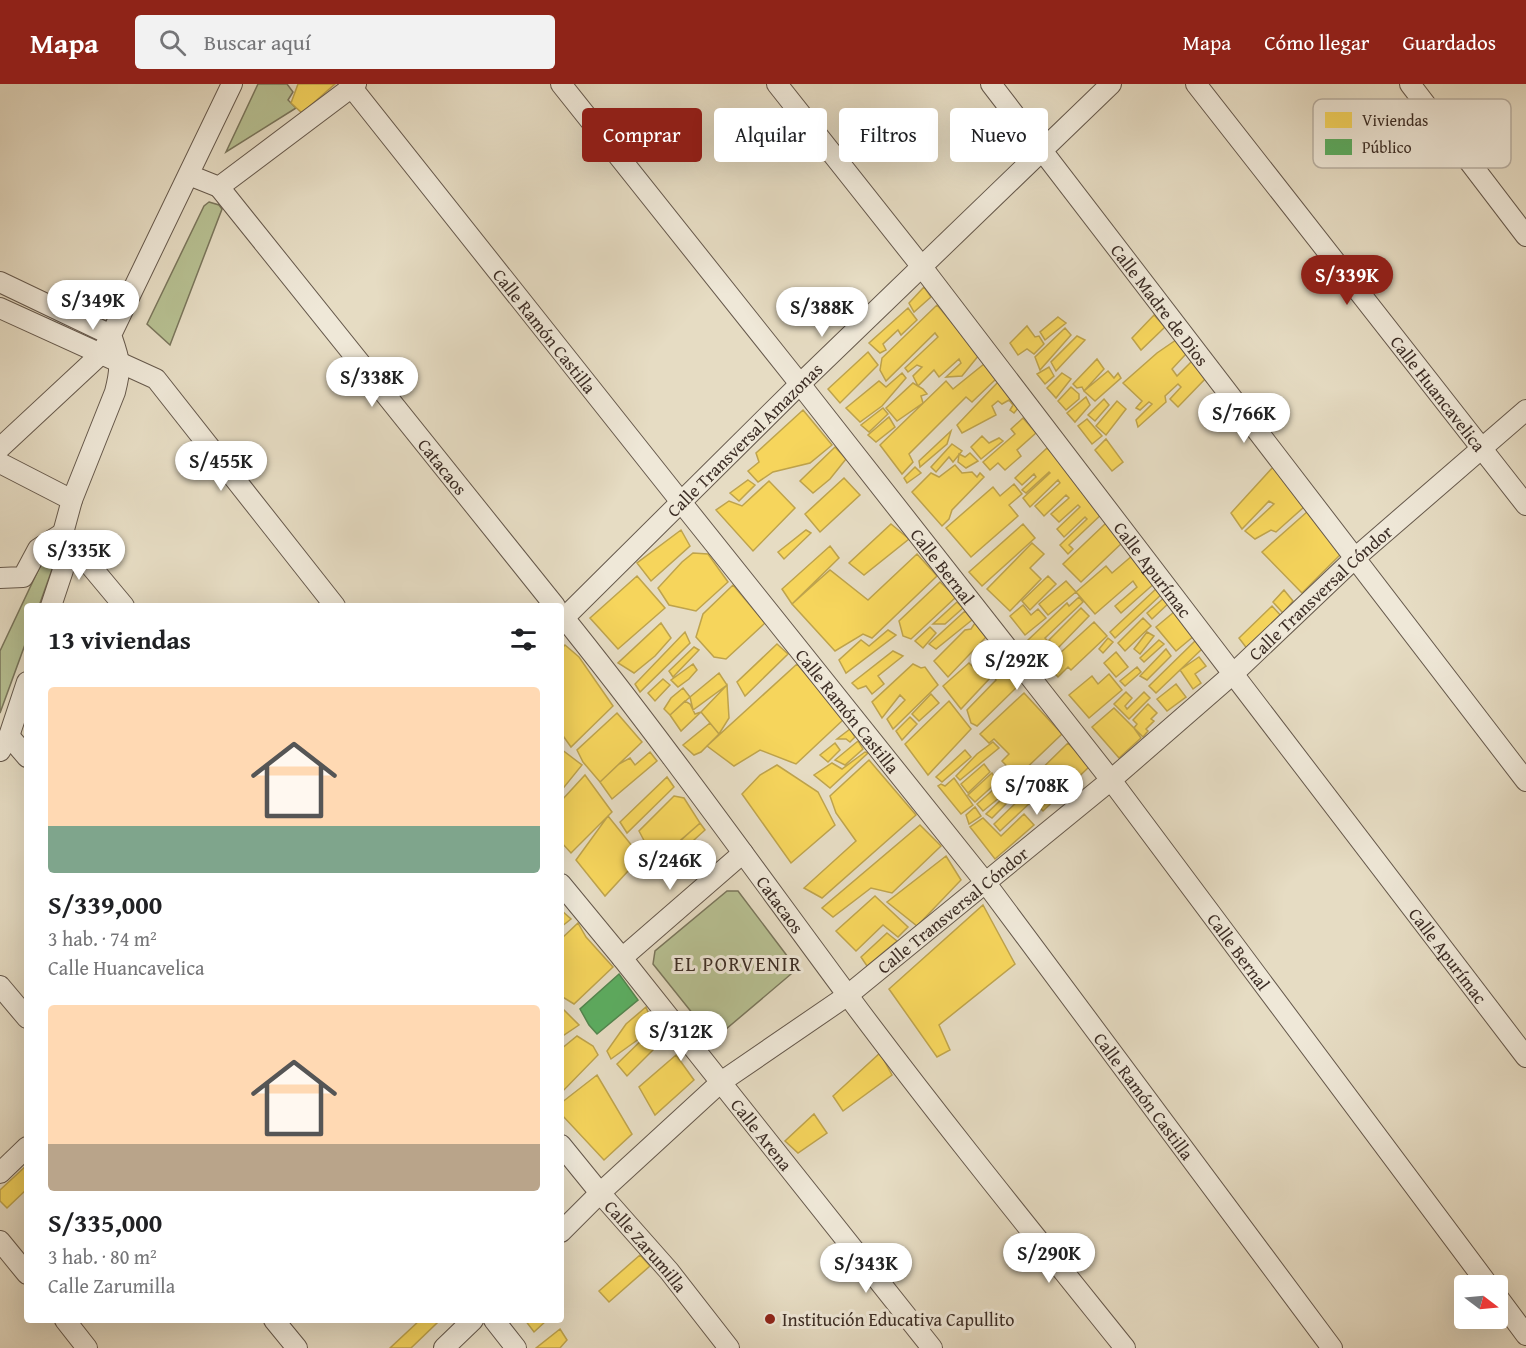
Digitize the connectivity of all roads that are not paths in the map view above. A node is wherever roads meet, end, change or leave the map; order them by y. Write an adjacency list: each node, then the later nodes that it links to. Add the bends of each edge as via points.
1 (232, 84): 15 (street)
2 (561, 84): 24 (street, Calle Bernal)
3 (777, 84): 18 (street, Calle Apurímac)
4 (991, 84): 10 (street, Calle Madre de Dios)
5 (1112, 84): 11 (street, Calle Transversal Amazonas)
6 (1196, 84): 27 (street, Calle Huancavelica)
7 (1410, 84): 9 (street)
8 (353, 85): 16 (street); 30 (street, Calle Ramón Castilla)
9 (1421, 99)
10 (1010, 108)
11 (1048, 143)
12 (1048, 157): 33 (street, Calle Madre de Dios)
13 (1029, 162): 18 (street, Calle Transversal Amazonas)
14 (1474, 168): 17 (street)
15 (189, 176): 16 (street); 21 (street)
16 (219, 187): 38 (street, Catacaos)
17 (1526, 236)
18 (922, 267): 24 (street, Calle Transversal Amazonas); 41 (street, Calle Apurímac)
19 (0, 282): 21 (street)
20 (0, 308): 22 (street)
21 (111, 335): 22 (street); 23 (street)
22 (100, 354): 23 (street); 26 (street)
23 (120, 362): 29 (street, via 114,392); 37 (street, via 156,379)
24 (800, 384): 30 (street, Calle Transversal Amazonas); 45 (street, Calle Bernal)
25 (1526, 410): 27 (street, Calle Transversal Cóndor)
26 (0, 448)
27 (1482, 448): 31 (street, Calle Huancavelica); 33 (street, Calle Transversal Cóndor)
28 (0, 463): 29 (street)
29 (72, 500): 32 (street)
30 (681, 502): 39 (street, Calle Transversal Amazonas); 48 (street, Calle Ramón Castilla)
31 (1526, 505)
32 (63, 533): 34 (street, via 38,549 23,577); 35 (street, via 63,570); 36 (street)
33 (1355, 558): 41 (street, Calle Transversal Cóndor); 46 (street, Calle Madre de Dios)
34 (0, 578)
35 (52, 603)
36 (121, 603)
37 (333, 603)
38 (550, 603)
39 (564, 611)
40 (564, 620): 47 (street, Catacaos)
41 (1234, 673): 45 (street, Calle Transversal Cóndor); 54 (street, Calle Apurímac)
42 (24, 690): 43 (street)
43 (5, 744): 44 (street)
44 (24, 755)
45 (1111, 780): 48 (street, Calle Transversal Cóndor); 63 (street, Calle Bernal)
46 (1526, 781)
47 (743, 853): 50 (street); 52 (street, Catacaos)
48 (985, 882): 52 (street, Calle Transversal Cóndor); 77 (street, Calle Ramón Castilla)
49 (564, 888): 50 (street, Calle Arena)
50 (622, 958): 55 (street, Calle Arena)
51 (0, 986): 53 (street)
52 (848, 995): 55 (street, Calle Transversal Cóndor); 76 (street, Catacaos)
53 (24, 1014)
54 (1526, 1057)
55 (721, 1082): 59 (street, Calle Transversal Cóndor); 75 (street, Calle Arena)
56 (564, 1149): 59 (street, Calle Zarumilla)
57 (24, 1151): 58 (street)
58 (0, 1173)
59 (600, 1193): 60 (street, Calle Transversal Cóndor); 74 (street, Calle Zarumilla, via 669,1271)
60 (564, 1229)
61 (0, 1241): 62 (street)
62 (24, 1270)
63 (1481, 1275)
64 (1508, 1311): 69 (street)
65 (66, 1323): 70 (street)
66 (276, 1323): 71 (street)
67 (470, 1323): 72 (street)
68 (496, 1323): 73 (street)
69 (1526, 1335)
70 (87, 1348)
71 (297, 1348)
72 (444, 1348)
73 (516, 1348)
74 (729, 1348)
75 (932, 1348)
76 (1125, 1348)
77 (1332, 1348)

